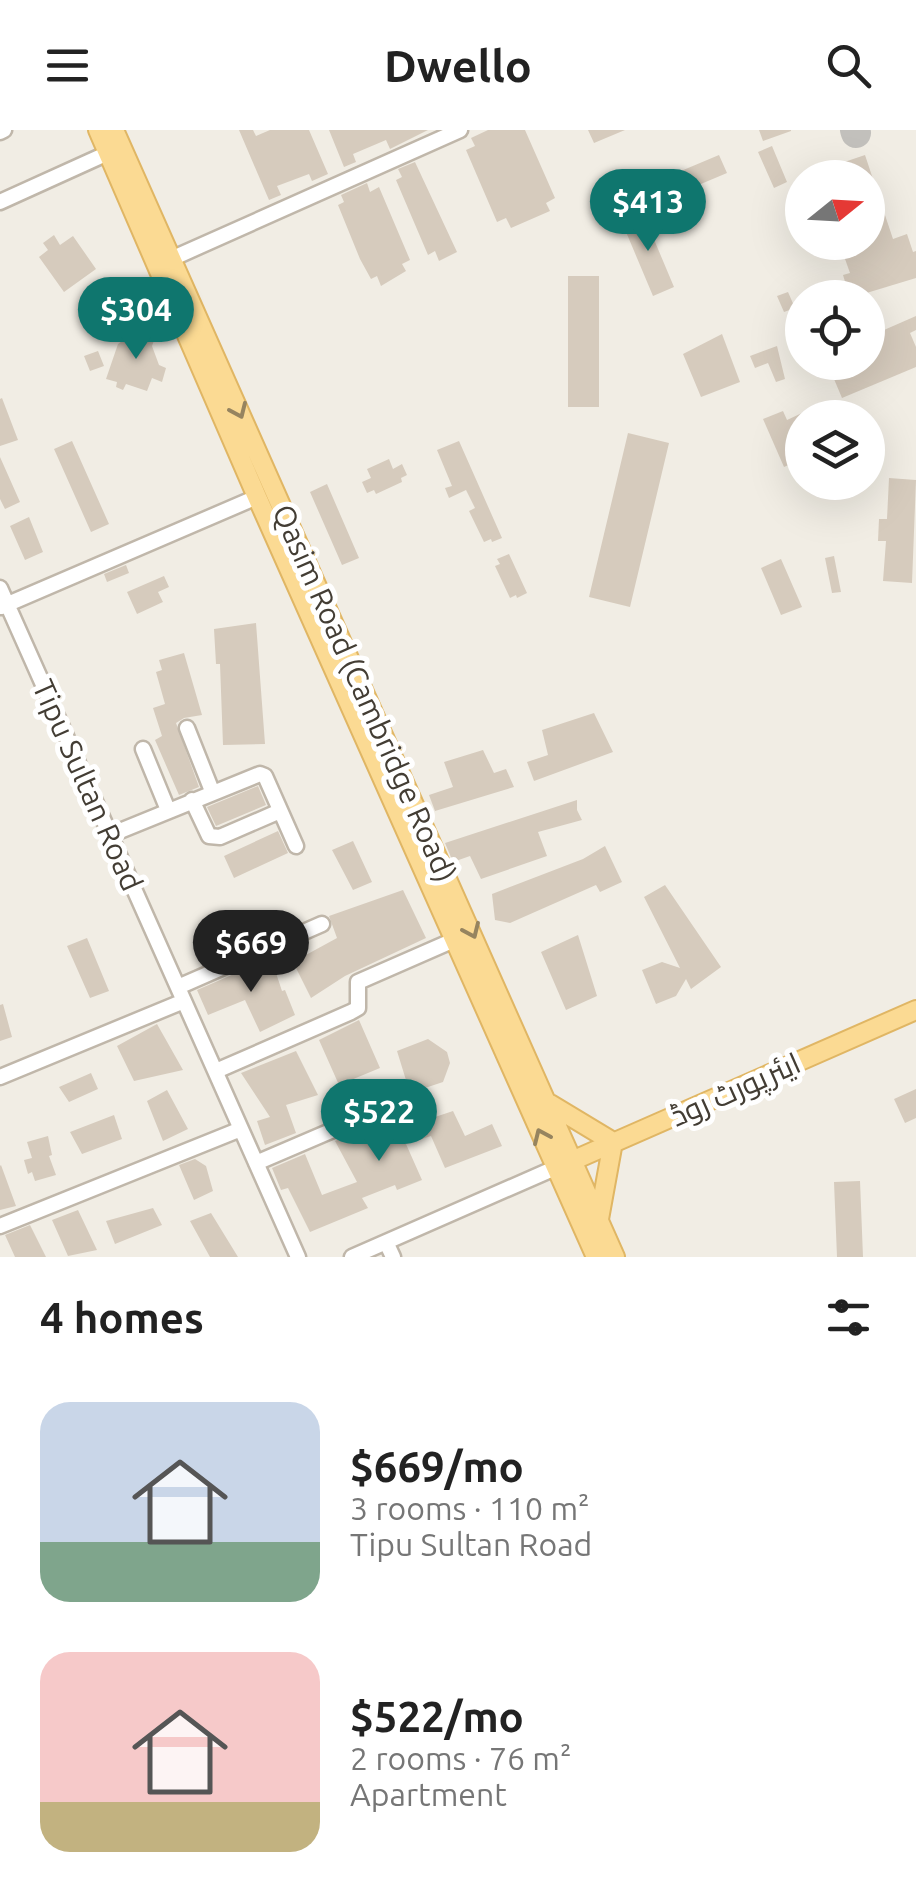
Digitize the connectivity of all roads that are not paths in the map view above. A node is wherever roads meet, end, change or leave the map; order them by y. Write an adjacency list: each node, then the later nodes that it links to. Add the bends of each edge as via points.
1 (98, 130): 4 (main road, Qasim Road (Cambridge Road))
2 (114, 130): 6 (main road, Qasim Road (Cambridge Road))
3 (460, 130): 6 (street)
4 (108, 152): 5 (street); 7 (main road, Qasim Road (Cambridge Road))
5 (0, 202)
6 (172, 258): 24 (main road, Qasim Road (Cambridge Road), one-way to 24)
7 (257, 497): 9 (street); 19 (main road, Qasim Road (Cambridge Road))
8 (0, 588): 9 (street, Tipu Sultan Road)
9 (4, 606): 16 (street, Tipu Sultan Road)
10 (187, 728): 12 (street)
11 (143, 749): 14 (street)
12 (212, 791): 13 (street); 15 (street, via 260,774)
13 (192, 800): 14 (street); 15 (street, via 209,836)
14 (168, 810): 16 (street)
15 (280, 812): 17 (street)
16 (110, 835): 20 (street, Tipu Sultan Road)
17 (296, 846)
18 (322, 924): 20 (street)
19 (454, 940): 22 (street, via 358,982 358,1008 351,1012); 30 (main road, Qasim Road (Cambridge Road), one-way to 19)
20 (181, 994): 22 (street, Tipu Sultan Road); 23 (street)
21 (916, 1010): 27 (main road, ایئرپورٹ روڈ)
22 (216, 1072): 26 (street, Tipu Sultan Road)
23 (0, 1076)
24 (550, 1104): 27 (main road); 28 (main road, Qasim Road (Cambridge Road))
25 (390, 1106): 29 (street)
26 (242, 1129): 29 (street, Tipu Sultan Road); 32 (street)
27 (613, 1142): 28 (main road, ایئرپورٹ روڈ); 31 (main road)
28 (574, 1160): 30 (main road, ایئرپورٹ روڈ); 31 (main road, Qasim Road (Cambridge Road))
29 (256, 1163): 34 (street, Tipu Sultan Road)
30 (555, 1168): 33 (street); 36 (main road, Qasim Road (Cambridge Road))
31 (598, 1220): 37 (main road, Qasim Road (Cambridge Road))
32 (0, 1226)
33 (390, 1250): 35 (street)
34 (298, 1257)
35 (352, 1257)
36 (596, 1257)
37 (615, 1257)

